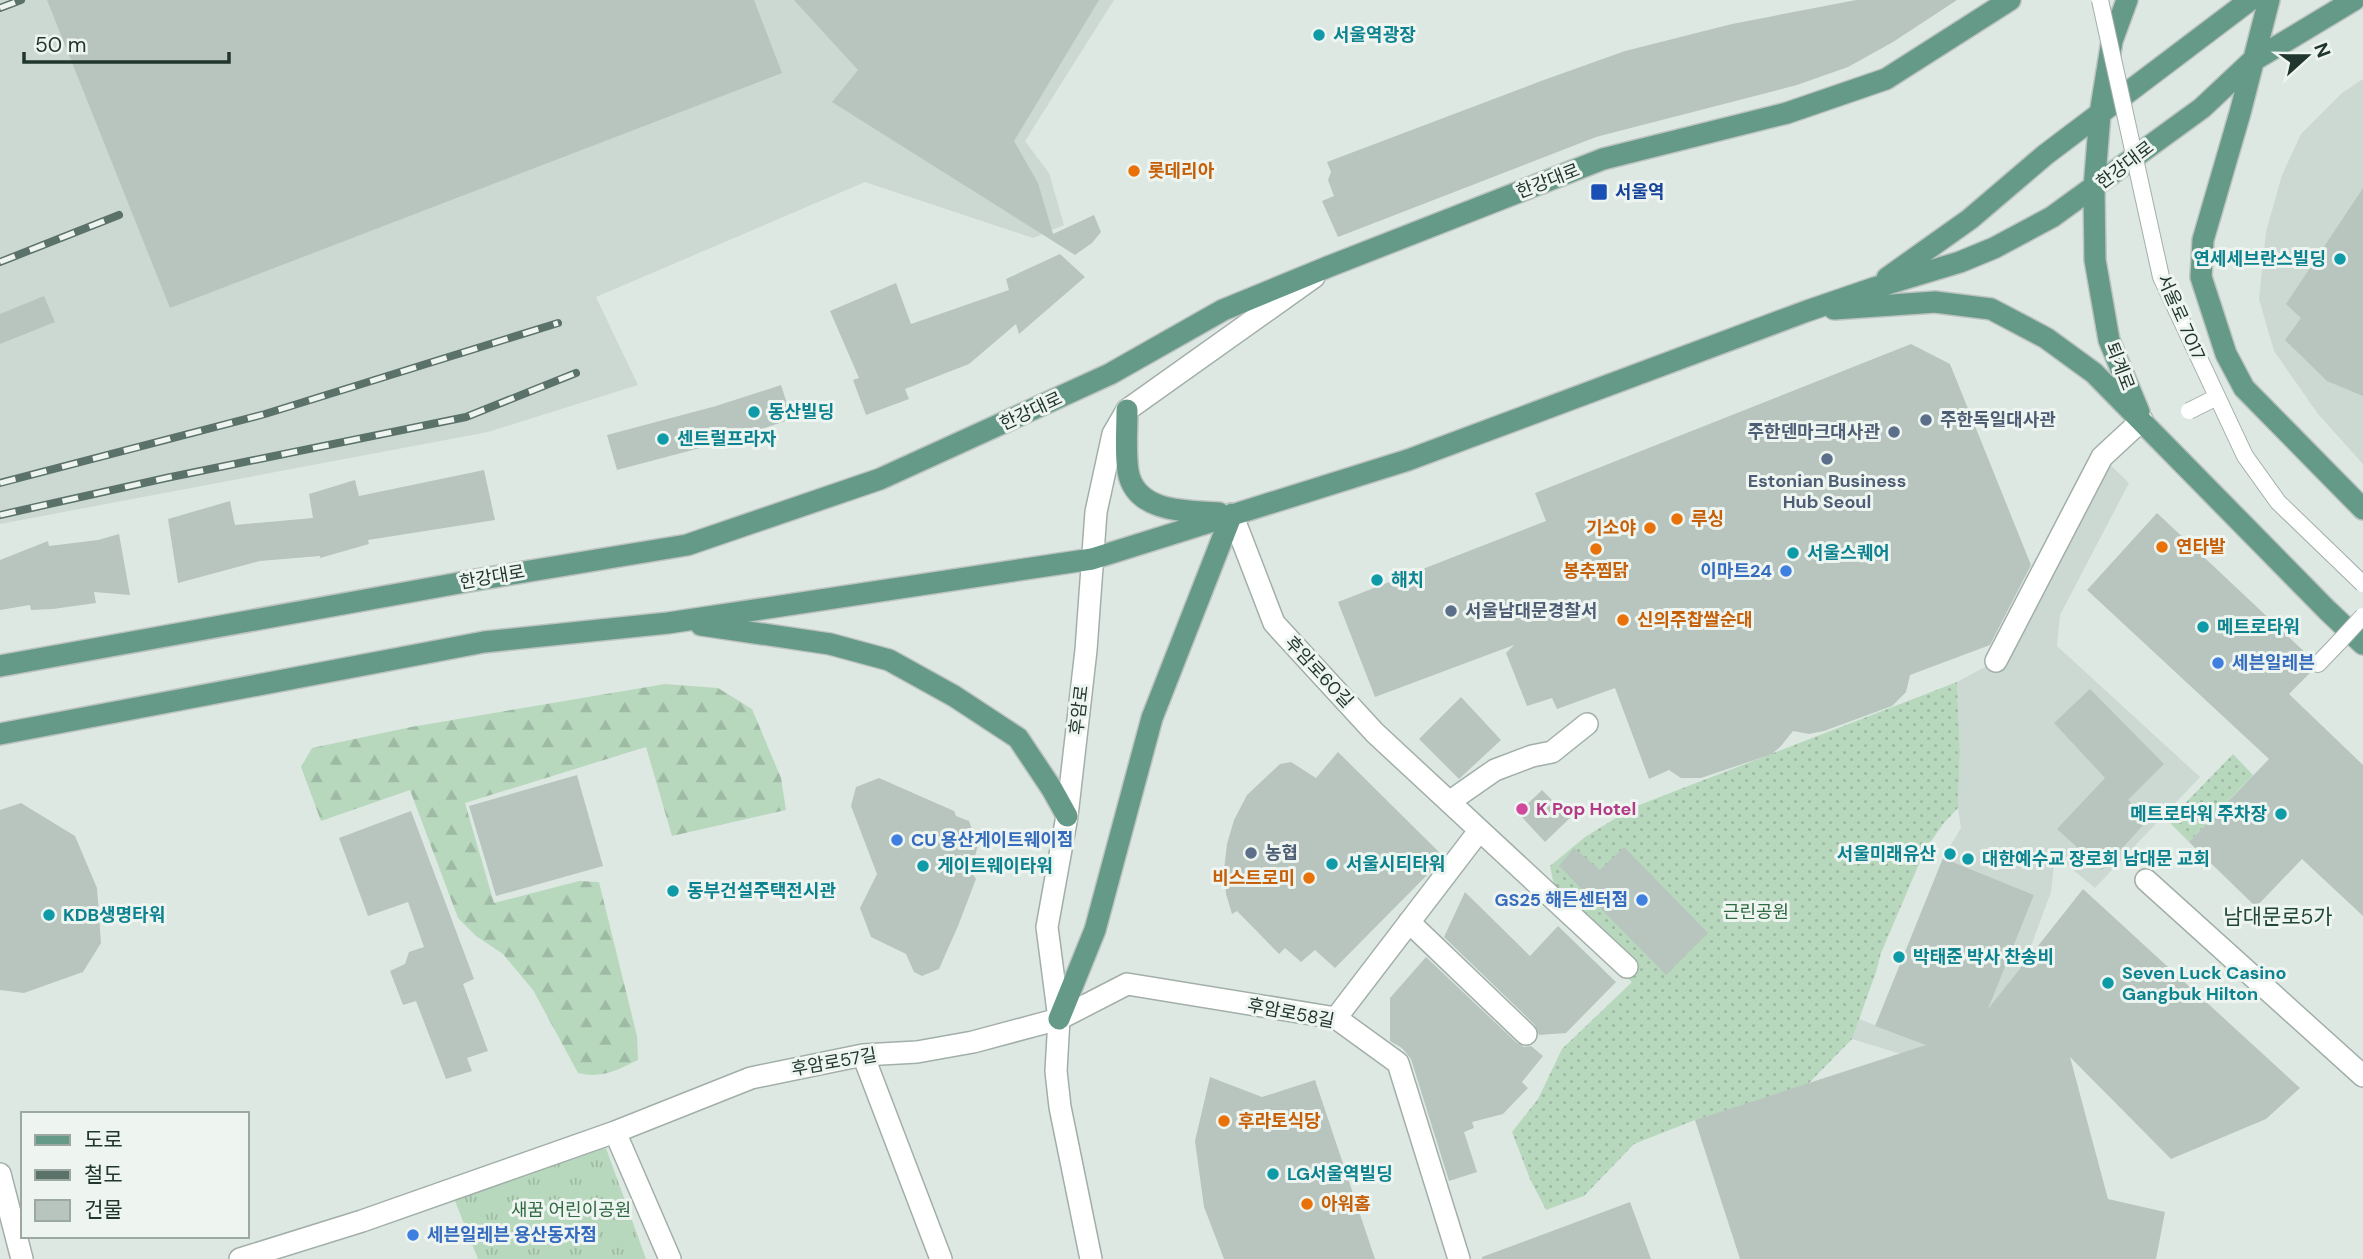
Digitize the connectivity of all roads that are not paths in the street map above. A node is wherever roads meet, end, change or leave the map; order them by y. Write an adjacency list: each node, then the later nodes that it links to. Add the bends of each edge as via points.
1 (2010, 0): 10 (main road, 한강대로, via 1886,79 1787,113 1603,159)
2 (2100, 0): 13 (street, 서울로 7017, bridge, via 2161,277)
3 (2127, 0): 8 (main road, 퇴계로, via 2112,41)
4 (2250, 0): 8 (main road, 한강대로)
5 (2269, 0): 7 (main road)
6 (2354, 0): 7 (main road, 한강대로)
7 (2251, 62): 9 (main road, 한강대로, via 2202,108); 17 (main road, via 2203,240 2201,277 2226,354 2244,388)
8 (2100, 114): 9 (main road, 퇴계로); 11 (main road, 한강대로, via 1970,219)
9 (2094, 189): 11 (main road, 한강대로, via 1994,248); 16 (main road, 퇴계로, via 2095,264 2109,340)
10 (1330, 266): 14 (street, 후암로); 27 (main road, 한강대로, via 1223,310 1110,374 880,479 687,545)
11 (1874, 288): 12 (main road, 한강대로)
12 (1807, 312): 16 (main road, via 1935,302 1991,309 2056,345 2094,373); 18 (main road, 한강대로, via 1408,460)
13 (2217, 397): 15 (street, bridge); 20 (street, 서울로 7017, bridge, via 2245,456 2278,502)
14 (1126, 410): 18 (main road, via 1128,471 1142,496 1170,510); 19 (street, 후암로, via 1113,434 1096,512)
15 (2189, 411)
16 (2142, 420): 21 (main road, 퇴계로); 25 (street, via 2102,457)
17 (2363, 509)
18 (1231, 514): 19 (main road, 한강대로); 30 (street, 후암로60길, via 1274,623 1375,733); 36 (main road, via 1152,718 1095,930)
19 (1092, 559): 23 (main road, 한강대로); 31 (street, 후암로)
20 (2363, 584)
21 (2327, 610): 22 (main road); 24 (main road, 퇴계로)
22 (2363, 615): 26 (street, bridge)
23 (668, 623): 29 (main road, 한강대로, via 484,642); 31 (main road, via 830,644 889,660 1018,738)
24 (2363, 643)
25 (1996, 661)
26 (2318, 664)
27 (0, 666)
28 (1587, 724): 30 (street, via 1552,752 1495,769)
29 (0, 734)
30 (1449, 802): 32 (street, 후암로60길)
31 (1066, 816): 36 (street, 후암로, via 1046,927)
32 (1479, 831): 34 (street); 35 (street, 후암로60길)
33 (2146, 880): 40 (street)
34 (1409, 922): 37 (street); 38 (street)
35 (1627, 967)
36 (1059, 1018): 37 (street, 후암로58길, via 1127,984); 39 (street, 후암로57길, via 974,1042); 47 (street, 후암로, via 1056,1071 1060,1107)
37 (1336, 1018): 48 (street, 후암로58길, via 1398,1063)
38 (1526, 1034)
39 (863, 1055): 41 (street, 후암로57길, via 751,1078); 46 (street)
40 (2363, 1076)
41 (615, 1132): 44 (street, 후암로57길); 45 (street)
42 (0, 1174): 43 (street)
43 (22, 1259)
44 (240, 1259)
45 (670, 1259)
46 (941, 1259)
47 (1091, 1259)
48 (1459, 1259)

